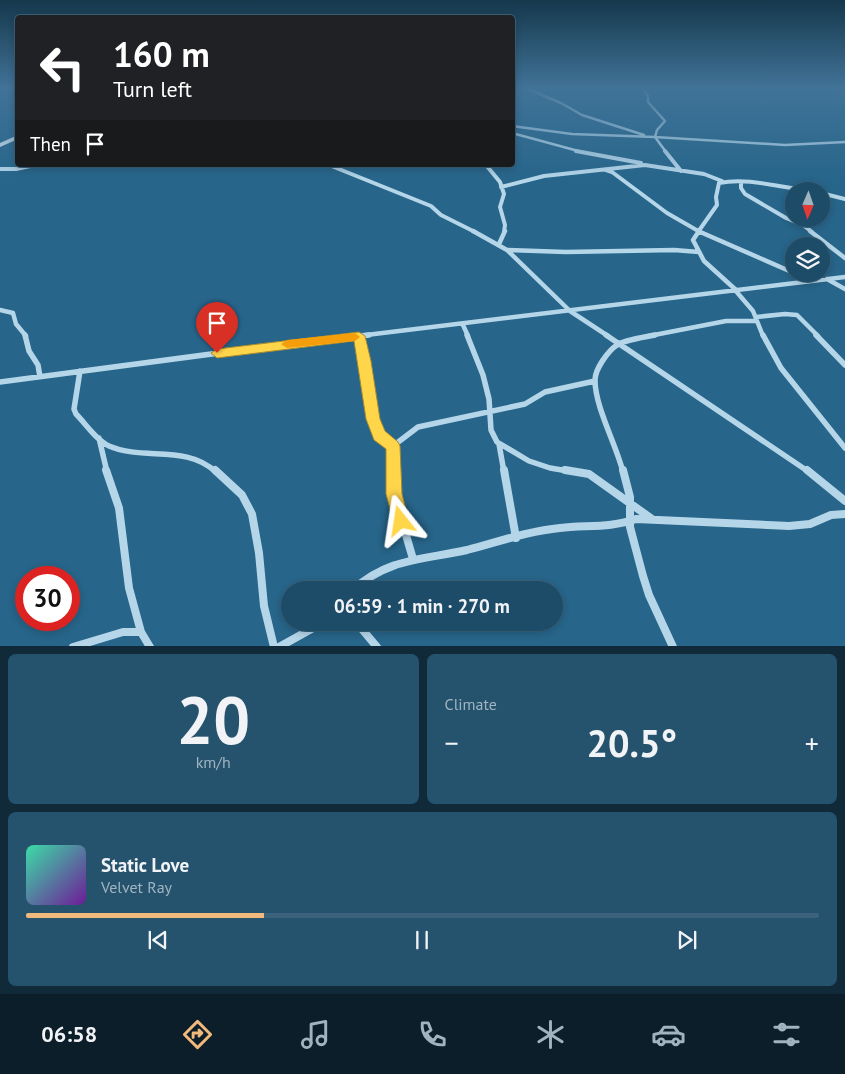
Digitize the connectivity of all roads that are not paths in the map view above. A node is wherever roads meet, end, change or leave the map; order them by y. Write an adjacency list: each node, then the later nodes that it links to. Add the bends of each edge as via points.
1 (595, 119): 5 (street)
2 (663, 119): 7 (street)
3 (515, 126): 5 (street, via 572,134)
4 (515, 135): 10 (street)
5 (649, 136): 7 (street)
6 (15, 138): 9 (street)
7 (655, 138): 8 (street, via 788,145); 16 (street)
8 (845, 142)
9 (0, 145)
10 (647, 165): 15 (street); 16 (street)
11 (26, 167): 14 (street)
12 (335, 167): 24 (street, via 431,206 441,215)
13 (488, 167): 19 (street)
14 (0, 169)
15 (611, 170): 19 (street, via 544,176); 23 (street)
16 (681, 171): 17 (street, via 704,174)
17 (722, 181): 18 (street); 23 (street, via 717,186 717,205)
18 (741, 183): 20 (street, via 759,182); 27 (street, via 740,188 745,194 803,225)
19 (502, 187): 24 (street, via 504,194 499,205 505,228)
20 (785, 188)
21 (830, 195): 22 (street)
22 (845, 199)
23 (698, 231): 26 (street, via 693,240); 28 (street)
24 (499, 244): 25 (street)
25 (508, 250): 26 (street); 36 (street)
26 (699, 252): 33 (street, via 704,261)
27 (845, 258)
28 (785, 269)
29 (845, 277): 30 (street)
30 (830, 279)
31 (830, 281): 34 (street)
32 (803, 282): 33 (street)
33 (735, 290): 36 (street); 37 (street)
34 (845, 290)
35 (0, 310): 43 (street, via 13,313 16,324 26,336)
36 (570, 311): 38 (street); 40 (street)
37 (756, 319): 40 (street, via 684,328); 41 (street, via 797,315); 50 (street, via 781,368)
38 (463, 325): 39 (street); 46 (street, via 483,374)
39 (359, 336): 42 (street); 49 (street, via 373,419 379,435)
40 (618, 344): 44 (street, via 601,364); 51 (street, via 817,477)
41 (845, 364)
42 (80, 371): 43 (street); 47 (street, via 74,409)
43 (40, 377): 45 (street)
44 (595, 381): 46 (street, via 545,392 525,404); 52 (street, via 603,416 622,466)
45 (0, 382)
46 (489, 411): 48 (street, via 492,435); 49 (street, via 418,427)
47 (99, 438): 61 (street, via 119,508 129,588); 64 (street, via 110,446 176,454 200,461 242,496 252,514 264,606)
48 (499, 444): 52 (street, via 529,461 550,468 589,474); 56 (street)
49 (393, 446): 57 (street, via 394,494)
50 (845, 448)
51 (845, 501)
52 (630, 503): 54 (street); 55 (street)
53 (845, 514): 54 (street, via 789,526)
54 (652, 519): 55 (street)
55 (630, 522): 56 (street, via 550,528); 67 (street, via 649,595)
56 (516, 538): 57 (street)
57 (412, 559): 58 (street, via 372,574)
58 (364, 581)
59 (308, 631): 65 (street)
60 (364, 631): 66 (street)
61 (141, 632): 62 (street, via 123,632); 63 (street)
62 (73, 646)
63 (150, 646)
64 (274, 646)
65 (280, 646)
66 (377, 646)
67 (673, 646)

